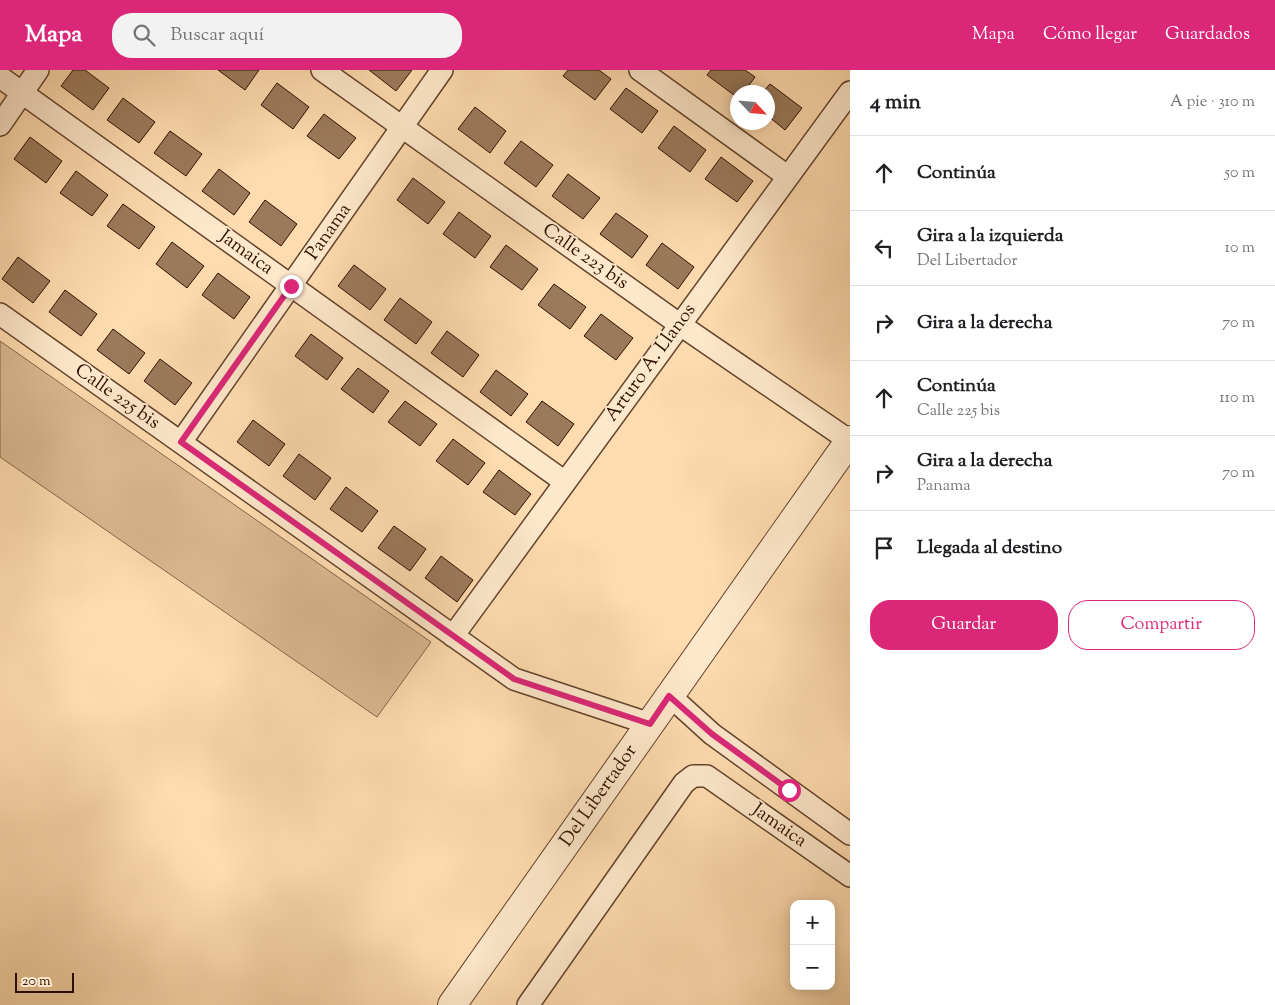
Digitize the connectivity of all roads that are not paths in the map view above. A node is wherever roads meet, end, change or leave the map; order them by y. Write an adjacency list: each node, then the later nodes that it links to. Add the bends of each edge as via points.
1 (38, 70): 7 (street)
2 (322, 70): 9 (street, Calle 223 bis)
3 (442, 70): 9 (street, Panama)
4 (640, 70): 10 (street)
5 (0, 77): 7 (street, Jamaica)
6 (850, 92): 10 (street, Arturo A. Llanos)
7 (22, 93): 8 (street); 11 (street, Jamaica)
8 (0, 125)
9 (402, 127): 11 (street, Panama); 13 (street, Calle 223 bis)
10 (787, 176): 13 (street, Arturo A. Llanos)
11 (291, 286): 15 (street, Panama); 16 (street, Jamaica)
12 (0, 314): 15 (street, Calle 225 bis)
13 (679, 324): 14 (street, Calle 223 bis); 16 (street, Arturo A. Llanos)
14 (850, 440): 18 (street, Del Libertador)
15 (181, 442): 17 (street, Calle 225 bis)
16 (565, 482): 17 (street, Arturo A. Llanos)
17 (453, 636): 19 (street, Calle 225 bis, via 514,679)
18 (669, 696): 19 (street, Del Libertador); 20 (street, via 712,734)
19 (650, 724): 22 (street, Del Libertador)
20 (850, 834)
21 (850, 876): 23 (street, Jamaica, via 707,776 693,776 684,783)
22 (452, 1005)
23 (528, 1005)

